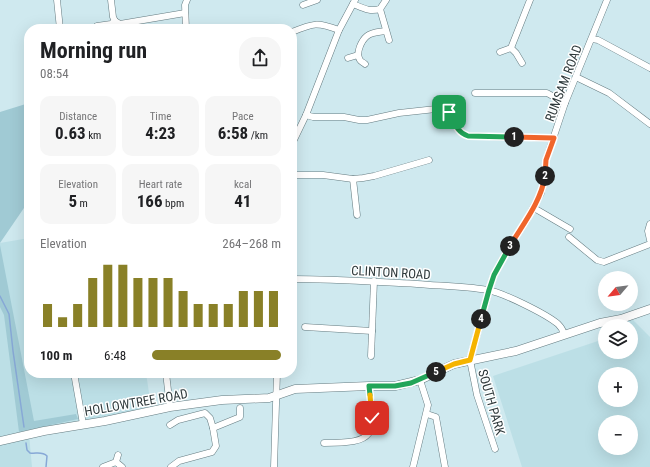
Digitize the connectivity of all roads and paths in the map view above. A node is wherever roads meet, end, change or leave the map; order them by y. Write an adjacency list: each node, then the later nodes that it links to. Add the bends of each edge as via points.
1 (57, 0): 15 (street)
2 (111, 0): 14 (street, via 112,17)
3 (187, 0): 11 (street)
4 (317, 0): 9 (street)
5 (386, 0): 10 (street)
6 (530, 0): 12 (street)
7 (607, 0): 21 (street, RUMSAM ROAD)
8 (354, 2): 10 (street, via 369,11); 19 (street)
9 (303, 5)
10 (380, 9): 20 (street)
11 (185, 13): 14 (street, via 120,24); 17 (street)
12 (525, 13): 13 (street); 23 (street)
13 (532, 16)
14 (115, 21): 16 (street)
15 (59, 24)
16 (111, 24)
17 (186, 24)
18 (297, 30): 19 (street, via 312,24 323,24)
19 (339, 30): 33 (street)
20 (386, 31): 22 (street); 25 (street, via 367,36 361,43)
21 (592, 39): 29 (street); 30 (street, RUMSAM ROAD)
22 (389, 40)
23 (511, 48): 24 (street); 27 (street)
24 (500, 52)
25 (358, 55): 26 (street); 28 (street)
26 (348, 58)
27 (522, 63)
28 (365, 64)
29 (650, 68)
30 (576, 76): 32 (street, RUMSAM ROAD); 34 (street, via 609,93)
31 (475, 93): 32 (street, via 485,96 547,93)
32 (565, 103): 36 (street, RUMSAM ROAD)
33 (306, 115): 35 (street); 36 (street, via 313,118 344,117 367,120 399,113 445,108 458,130 468,136)
34 (650, 124)
35 (297, 134)
36 (554, 138): 40 (street, RUMSAM ROAD, via 546,160 541,192)
37 (429, 160): 39 (street, via 374,176)
38 (297, 175): 39 (street)
39 (353, 179): 41 (street)
40 (534, 208): 43 (street); 49 (street, RUMSAM ROAD, via 508,249)
41 (357, 215)
42 (650, 224): 45 (street)
43 (570, 229)
44 (569, 237): 46 (street, via 601,262)
45 (650, 240)
46 (650, 244)
47 (297, 279): 48 (street, CLINTON ROAD)
48 (374, 281): 49 (street, CLINTON ROAD); 52 (street)
49 (489, 290): 53 (street, CLINTON ROAD, via 550,318 558,324); 55 (street, RUMSAM ROAD)
50 (650, 309): 53 (main road, HOLLOWTREE ROAD)
51 (305, 327): 52 (street)
52 (372, 331): 54 (street)
53 (564, 334): 55 (main road, HOLLOWTREE ROAD, via 516,351)
54 (371, 356)
55 (470, 360): 59 (main road, HOLLOWTREE ROAD, via 454,364); 70 (street, SOUTH PARK, via 477,395)
56 (75, 378): 65 (street)
57 (167, 378): 62 (street)
58 (277, 378): 61 (street)
59 (420, 380): 60 (main road, HOLLOWTREE ROAD, via 395,386); 64 (street, via 428,405)
60 (369, 386): 61 (main road, HOLLOWTREE ROAD, via 295,389); 69 (street, via 372,427 369,434 360,441)
61 (277, 396): 62 (main road, HOLLOWTREE ROAD); 74 (street)
62 (170, 407): 65 (main road, HOLLOWTREE ROAD)
63 (240, 408): 67 (street, via 240,417)
64 (427, 414): 75 (street); 76 (street, via 436,417)
65 (83, 424): 68 (main road, HOLLOWTREE ROAD)
66 (170, 425): 67 (street, via 178,420 205,413 210,418)
67 (213, 428): 73 (street, via 216,446 212,452 179,461)
68 (0, 441)
69 (324, 443)
70 (495, 449)
71 (103, 467): 72 (street, via 117,459)
72 (122, 467)
73 (171, 467)
74 (274, 467)
75 (413, 467)
76 (445, 467)

